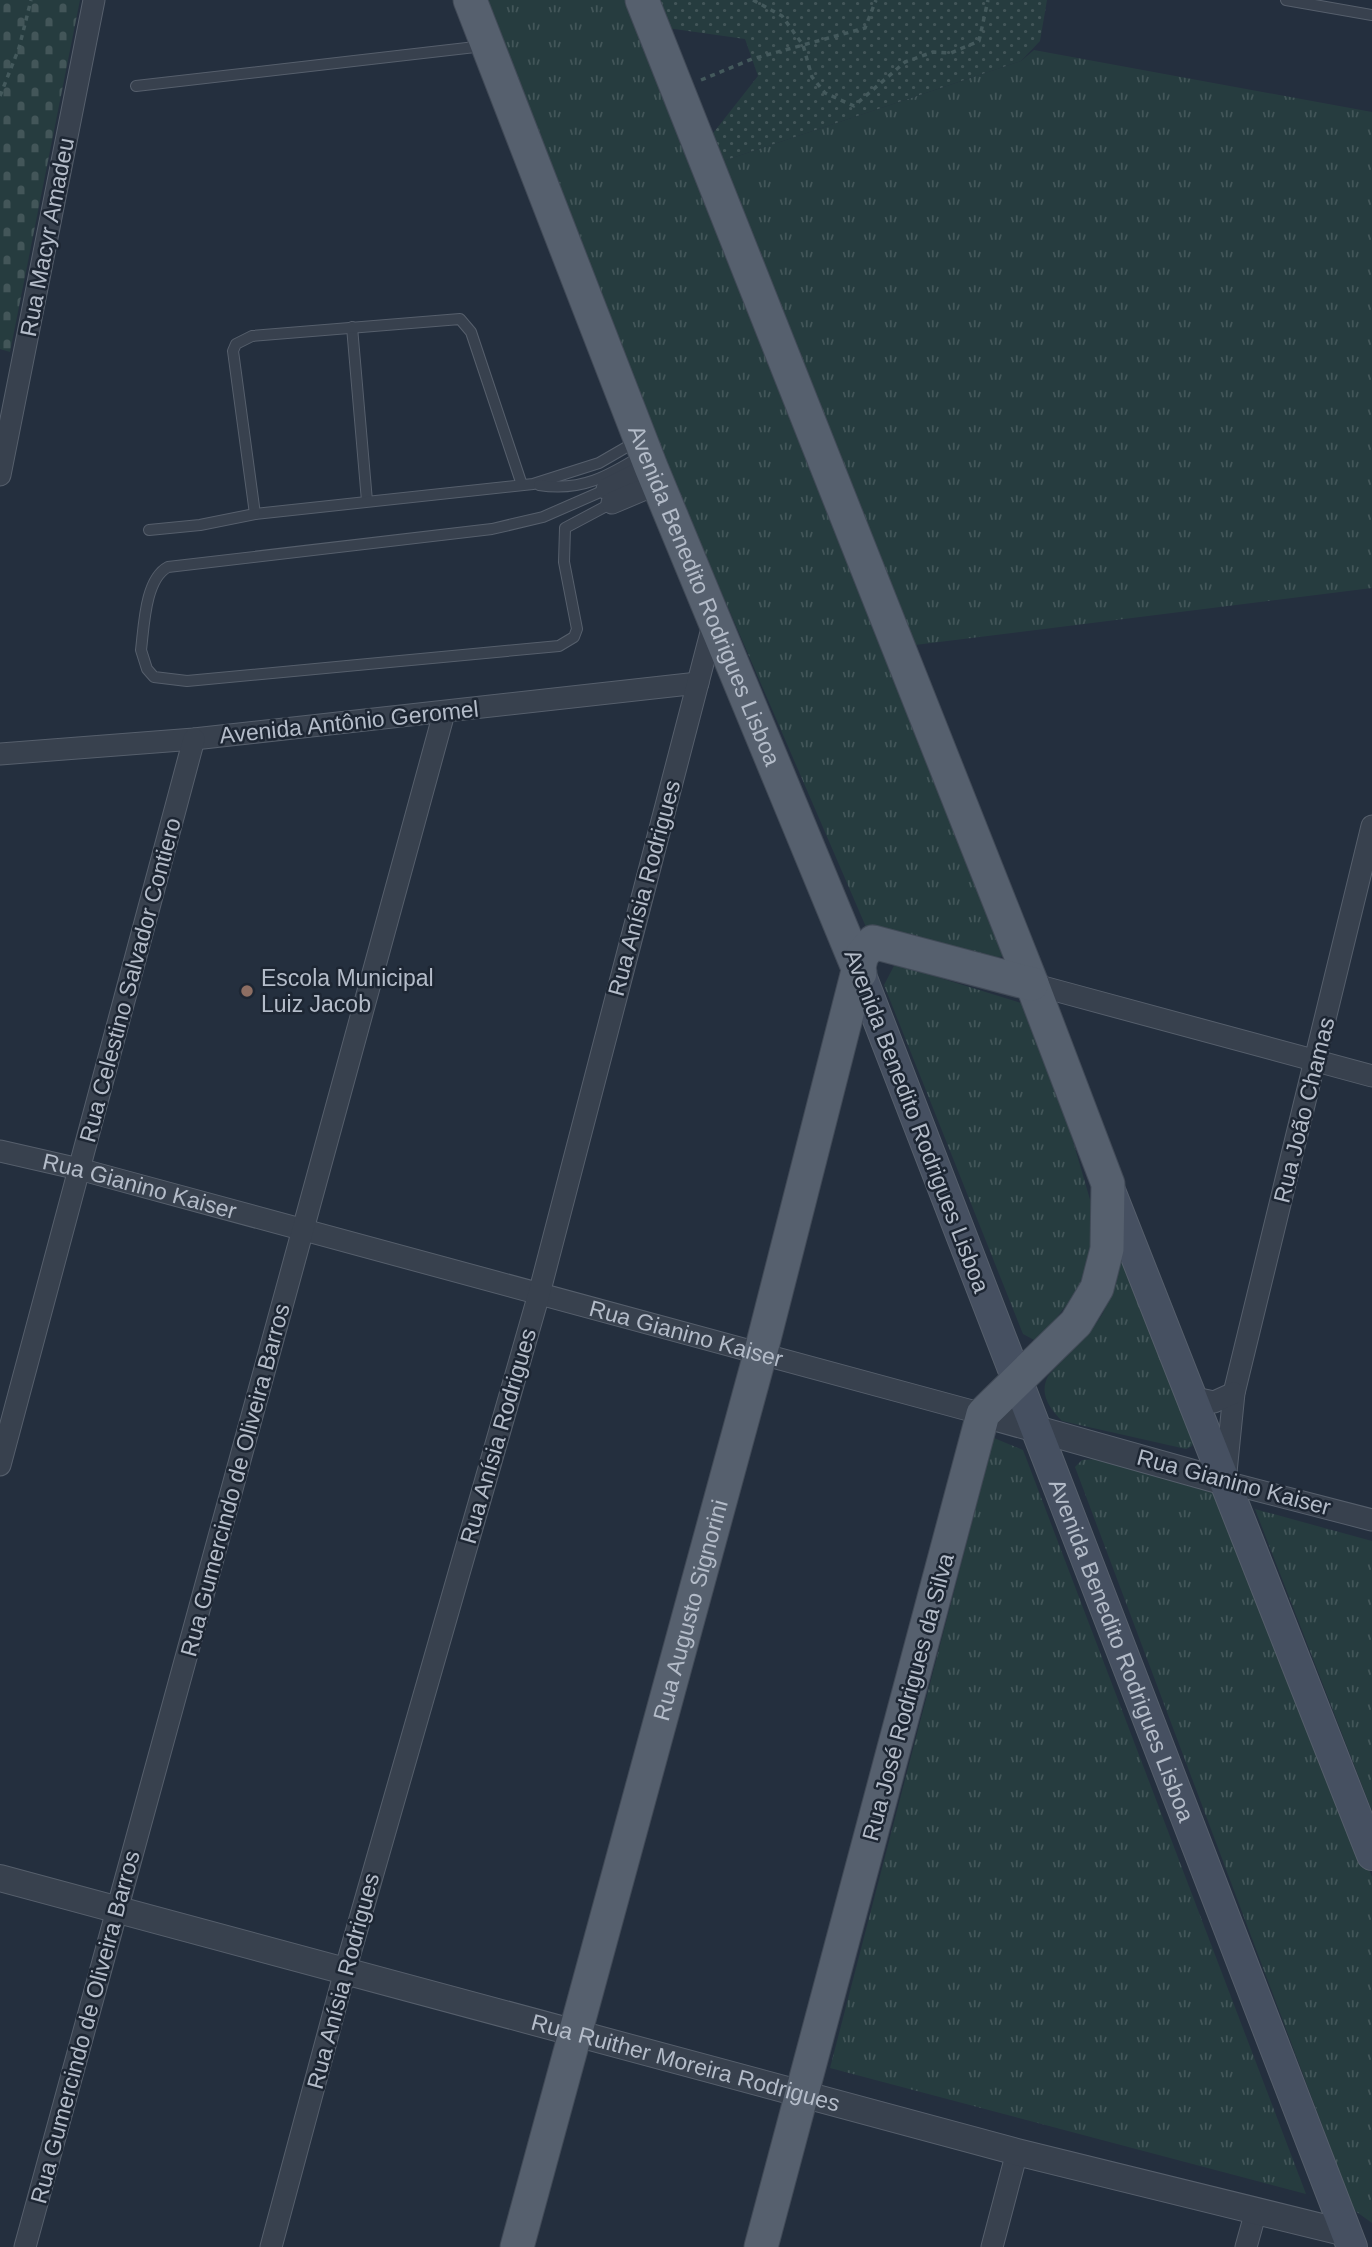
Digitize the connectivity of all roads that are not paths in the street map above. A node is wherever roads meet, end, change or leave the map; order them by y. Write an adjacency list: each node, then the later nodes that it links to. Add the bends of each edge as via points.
1 (94, 0): 10 (street, Rua Macyr Amadeu)
2 (470, 0): 6 (main road, Avenida Benedito Rodrigues Lisboa)
3 (642, 0): 23 (main road)
4 (1286, 0): 5 (lane)
5 (1372, 15)
6 (487, 46): 7 (lane); 9 (main road, Avenida Benedito Rodrigues Lisboa)
7 (136, 86)
8 (352, 327): 11 (lane, via 452,318 466,323); 13 (lane); 14 (lane, via 252,336 236,344 233,351)
9 (648, 461): 11 (lane, via 594,465); 12 (street); 16 (main road, Avenida Benedito Rodrigues Lisboa)
10 (0, 475)
11 (528, 484): 13 (lane)
12 (610, 496): 12 (lane, via 492,529 168,567 153,584 143,660 154,677 187,681 558,646 574,637 577,629 564,562 565,528)
13 (367, 501): 14 (lane)
14 (256, 513): 15 (lane)
15 (149, 530)
16 (714, 621): 17 (street, Rua Anísia Rodrigues); 22 (main road, Avenida Benedito Rodrigues Lisboa)
17 (698, 683): 18 (street, Avenida Antônio Geromel); 30 (street, Rua Anísia Rodrigues)
18 (444, 713): 19 (street, Avenida Antônio Geromel); 29 (street, Rua Gumercindo de Oliveira Barros)
19 (194, 739): 20 (street, Avenida Antônio Geromel); 27 (street, Rua Celestino Salvador Contiero)
20 (0, 754)
21 (1372, 827): 24 (street, Rua João Chamas)
22 (859, 973): 23 (main road, Rua Augusto Signorini, via 862,955 873,942); 31 (main road, Rua Augusto Signorini); 32 (main road, Avenida Benedito Rodrigues Lisboa)
23 (1032, 984): 24 (street); 28 (main road)
24 (1316, 1059): 25 (street); 33 (street, Rua João Chamas)
25 (1372, 1076)
26 (0, 1151): 27 (street, Rua Gianino Kaiser)
27 (79, 1169): 29 (street, Rua Gianino Kaiser); 37 (street, Rua Celestino Salvador Contiero)
28 (1108, 1184): 32 (main road, via 1107,1249 1097,1288 1076,1323); 34 (main road)
29 (303, 1230): 30 (street, Rua Gianino Kaiser); 42 (street, Rua Gumercindo de Oliveira Barros)
30 (539, 1293): 31 (street, Rua Gianino Kaiser); 43 (street, Rua Anísia Rodrigues)
31 (761, 1351): 35 (street, Rua Gianino Kaiser); 44 (main road, Rua Augusto Signorini)
32 (1018, 1381): 35 (main road); 36 (main road, Avenida Benedito Rodrigues Lisboa)
33 (1234, 1393): 34 (street, via 1214,1402); 38 (street, Rua João Chamas)
34 (1191, 1397): 38 (main road)
35 (983, 1414): 36 (street, Rua Gianino Kaiser); 45 (main road, Rua José Rodrigues da Silva)
36 (1035, 1428): 38 (street, Rua Gianino Kaiser); 48 (main road, Avenida Benedito Rodrigues Lisboa)
37 (0, 1465)
38 (1226, 1482): 39 (street, Rua Gianino Kaiser); 40 (main road)
39 (1372, 1520)
40 (1372, 1855)
41 (0, 1878): 42 (street, Rua Ruither Moreira Rodrigues)
42 (117, 1910): 43 (street, Rua Ruither Moreira Rodrigues); 49 (street, Rua Gumercindo de Oliveira Barros)
43 (345, 1971): 44 (street, Rua Ruither Moreira Rodrigues); 50 (street, Rua Anísia Rodrigues)
44 (573, 2030): 45 (street, Rua Ruither Moreira Rodrigues); 51 (main road, Rua Augusto Signorini)
45 (802, 2094): 46 (street, Rua Ruither Moreira Rodrigues); 52 (main road, Rua José Rodrigues da Silva)
46 (1017, 2152): 47 (street, Rua Ruither Moreira Rodrigues); 53 (street)
47 (1256, 2211): 48 (street, Rua Ruither Moreira Rodrigues); 54 (street)
48 (1357, 2240)
49 (25, 2247)
50 (271, 2247)
51 (517, 2247)
52 (761, 2247)
53 (992, 2247)
54 (1245, 2247)

